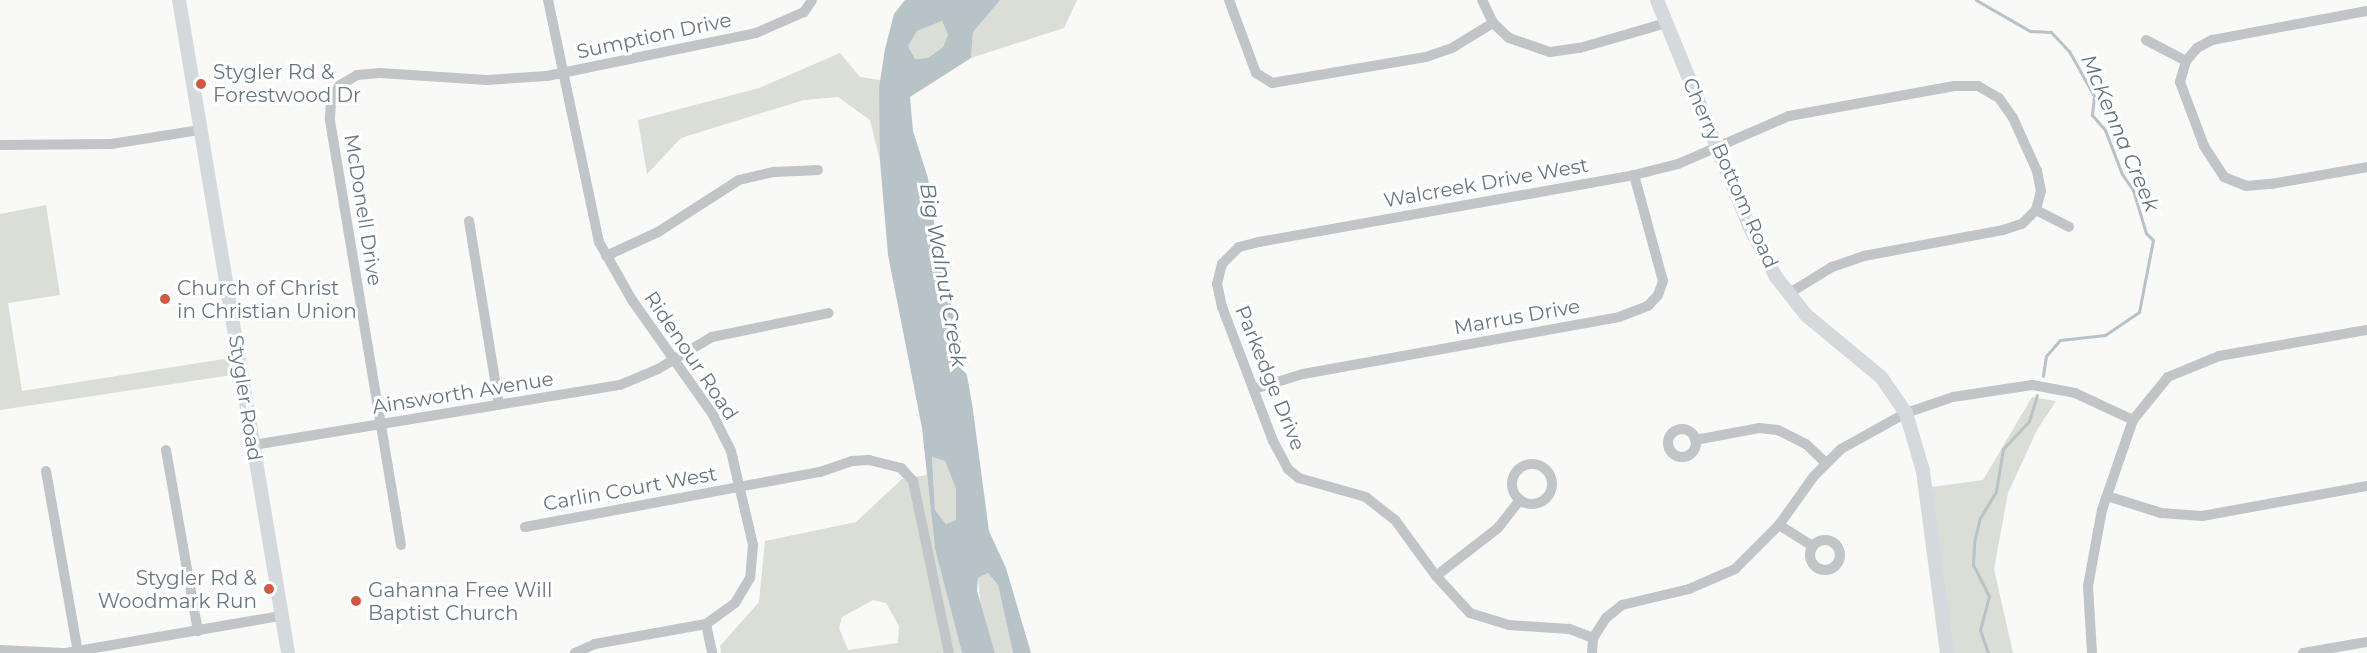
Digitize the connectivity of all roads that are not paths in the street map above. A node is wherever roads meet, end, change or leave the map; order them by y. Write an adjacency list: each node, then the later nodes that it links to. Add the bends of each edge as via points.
1 (179, 0): 13 (main road, Stygler Road)
2 (549, 0): 12 (street, Ridenour Road)
3 (812, 0): 12 (street, Sumption Drive, via 804,12 756,33)
4 (1229, 0): 8 (street, via 1256,73 1265,81 1279,82 1426,57 1452,48)
5 (1482, 0): 8 (street)
6 (1657, 0): 9 (main road, Cherry Bottom Road)
7 (2367, 11): 11 (street, via 2212,40 2197,48)
8 (1493, 23): 9 (street, via 1520,45 1550,52 1580,48)
9 (1666, 23): 15 (main road, Cherry Bottom Road)
10 (2146, 40): 11 (street)
11 (2186, 62): 16 (street, via 2180,82 2186,103 2204,146 2224,177 2247,186 2263,185)
12 (563, 73): 23 (street, Ridenour Road, via 588,198); 32 (street, McDonell Drive, via 509,80 357,75 340,85 331,101 330,119)
13 (200, 130): 14 (street, via 111,144); 34 (main road, Stygler Road)
14 (0, 145)
15 (1717, 146): 18 (street, Walcreek Drive West, via 1678,164); 19 (street, Walcreek Drive West, via 1809,111 1954,86 1978,86 1999,98 2013,118 2037,171 2041,191); 24 (main road, Cherry Bottom Road, via 1749,226)
16 (2367, 167)
17 (818, 170): 23 (street, via 775,172 739,180 658,232)
18 (1634, 175): 22 (street, Walcreek Drive West); 28 (street, Marrus Drive, via 1663,281 1648,306 1619,317 1303,374)
19 (2036, 210): 21 (street); 24 (street, via 2022,224 2003,230 1864,256 1832,267)
20 (469, 221): 29 (street)
21 (2068, 227)
22 (1258, 242): 28 (street, Parkedge Drive, via 1239,247 1222,264 1217,284)
23 (606, 256): 27 (street, Ridenour Road)
24 (1788, 294): 30 (main road, Cherry Bottom Road, via 1806,315 1881,377)
25 (829, 313): 27 (street, Ainsworth Avenue, via 712,337)
26 (2367, 330): 31 (street, via 2219,356 2168,376)
27 (673, 358): 29 (street, Ainsworth Avenue, via 620,385); 39 (street, Ridenour Road, via 713,415)
28 (1254, 389): 46 (street, Parkedge Drive, via 1288,469 1299,478 1365,497 1395,520)
29 (499, 405): 32 (street, Ainsworth Avenue)
30 (1906, 413): 31 (street, via 1953,397 2032,385 2075,393); 36 (street, via 1841,449); 60 (main road, Cherry Bottom Road, via 1923,471)
31 (2133, 420): 40 (street)
32 (381, 425): 34 (street, Ainsworth Avenue); 44 (street, McDonell Drive)
33 (1695, 440): 36 (street, via 1759,428 1778,430 1806,444)
34 (253, 446): 47 (main road, Stygler Road)
35 (166, 450): 49 (street)
36 (1826, 463): 42 (street)
37 (46, 471): 53 (street)
38 (2367, 486): 40 (street, via 2202,516 2161,513)
39 (741, 487): 43 (street, Carlin Court West); 48 (street, Ridenour Road, via 753,545 750,578 733,606); 58 (street, Carlin Court West, via 868,460 901,468 914,481)
40 (2107, 496): 61 (street, via 2088,586)
41 (1520, 500): 46 (street, via 1498,528)
42 (1779, 525): 45 (street); 50 (street, via 1735,569 1689,589 1622,605 1606,618)
43 (525, 527)
44 (401, 545)
45 (1812, 546)
46 (1436, 576): 50 (street, Parkedge Drive, via 1470,613 1509,625 1569,629)
47 (281, 616): 49 (street); 55 (main road, Stygler Road)
48 (706, 624): 56 (street, Ridenour Road, via 595,644); 57 (street)
49 (198, 631): 53 (street)
50 (1593, 638): 59 (street)
51 (2367, 642): 62 (street)
52 (0, 650): 54 (street)
53 (78, 652): 54 (street)
54 (65, 653)
55 (288, 653)
56 (575, 653)
57 (712, 653)
58 (948, 653)
59 (1592, 653)
60 (1947, 653)
61 (2092, 653)
62 (2303, 653)

